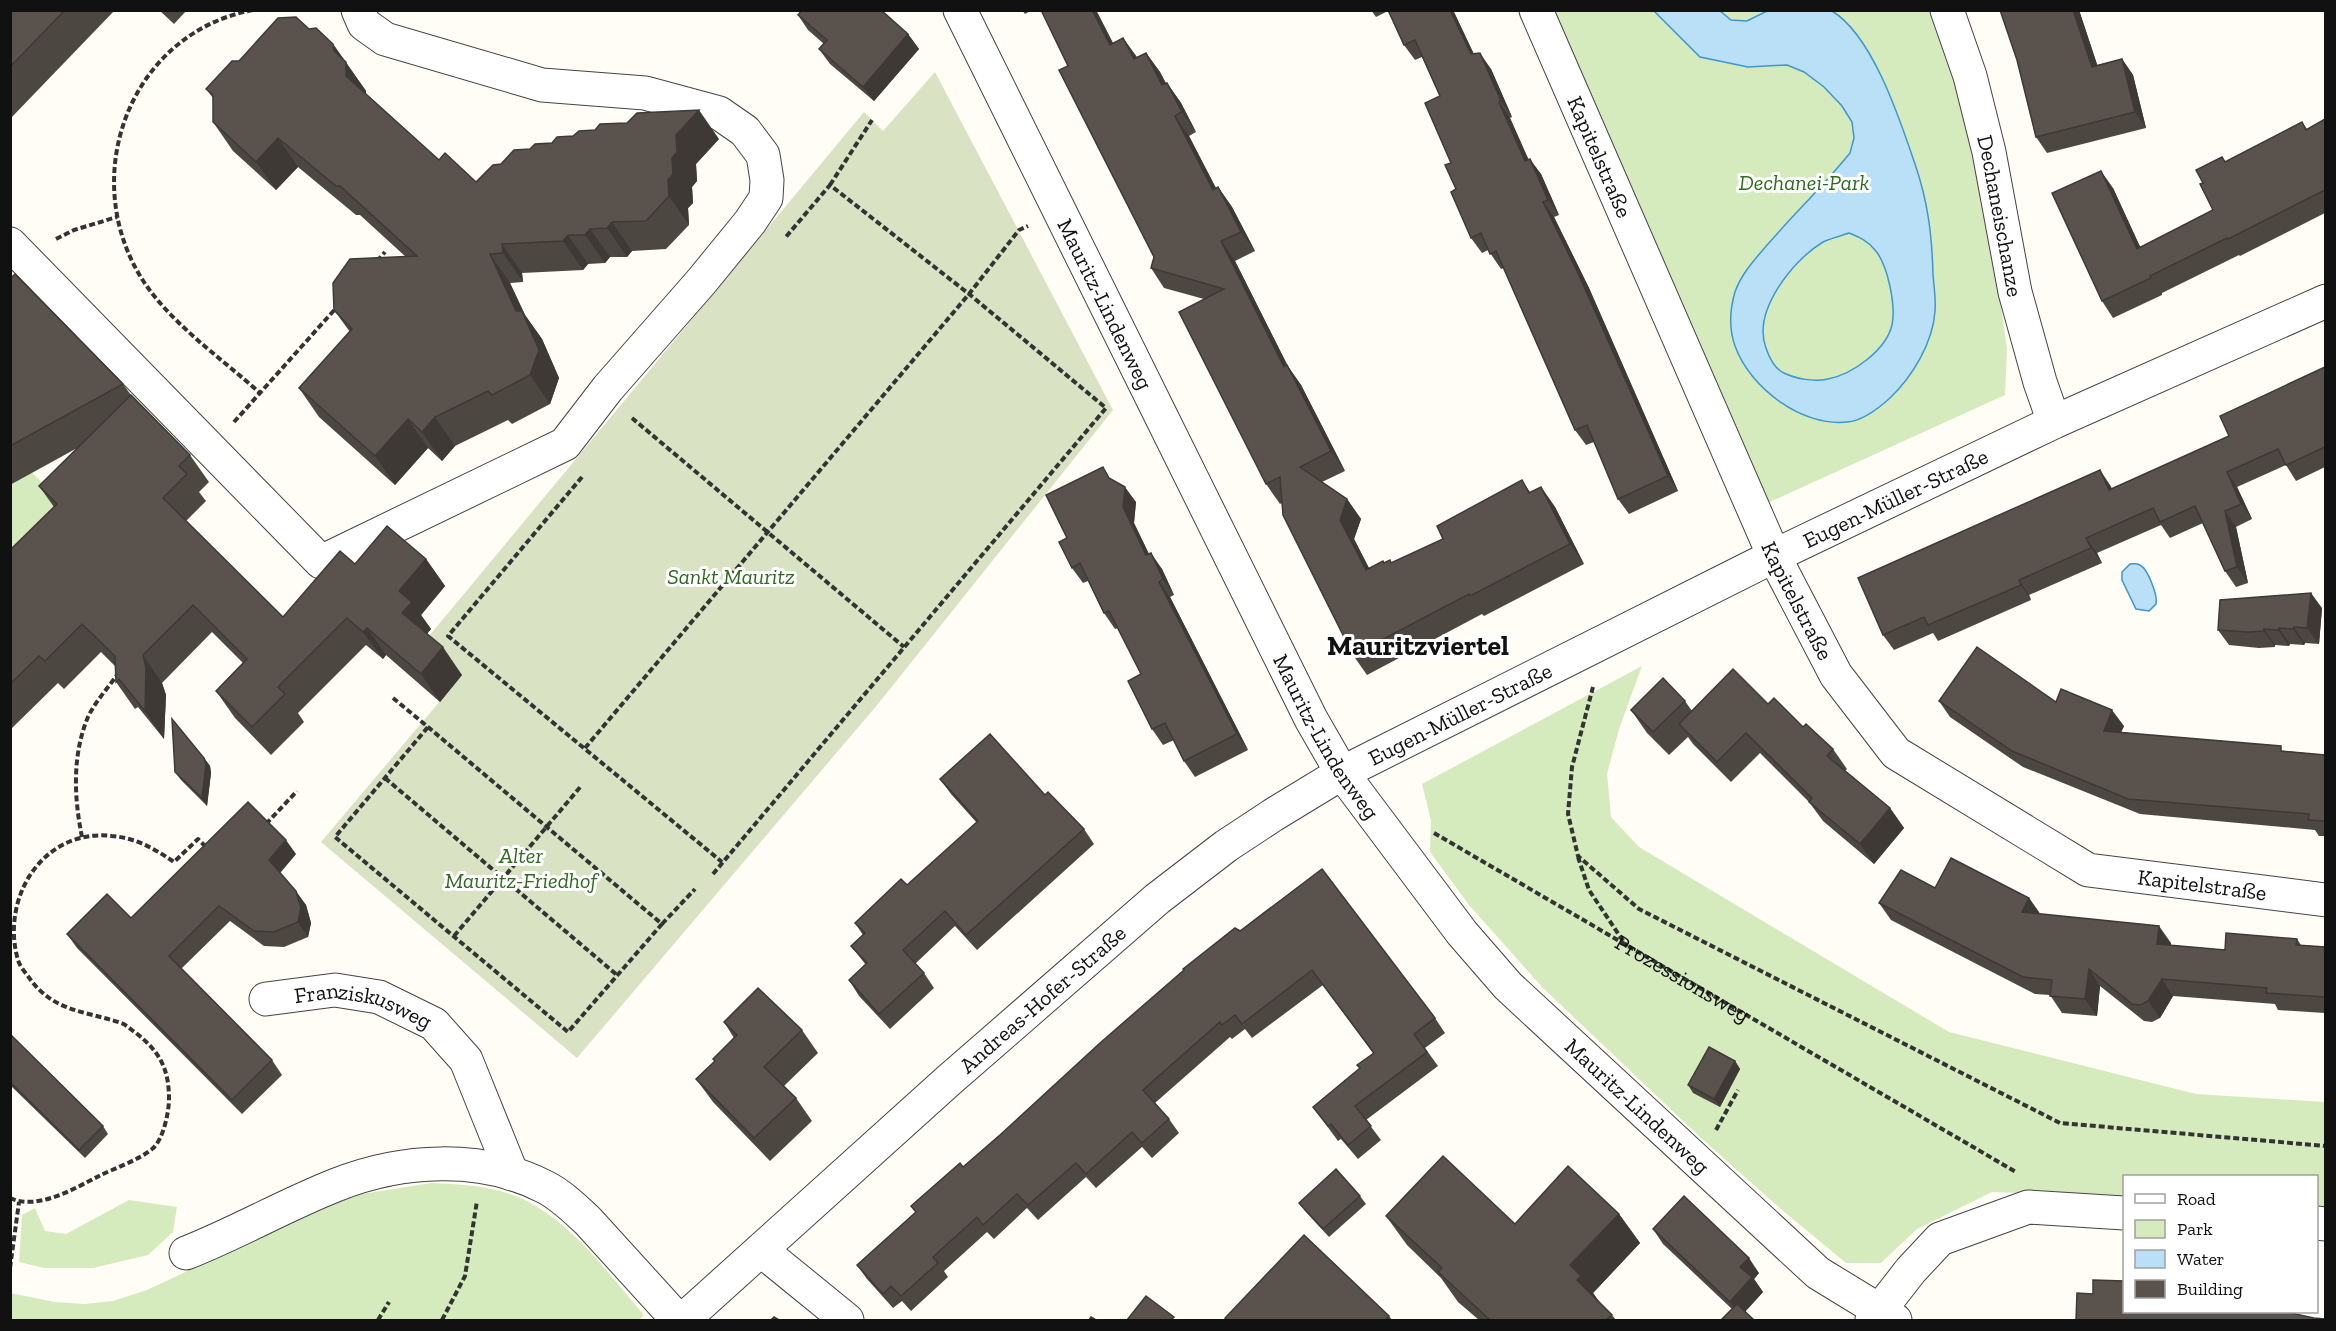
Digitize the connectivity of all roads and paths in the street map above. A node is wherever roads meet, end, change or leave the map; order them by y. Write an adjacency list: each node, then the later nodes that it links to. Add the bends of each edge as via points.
1 (253, 10): 9 (path, via 209,23 187,38 162,60 133,98 118,137 115,158)
2 (358, 10): 20 (street, via 364,24 386,39 542,85 645,93 719,113 745,131 764,155 766,198 565,444 321,562)
3 (960, 10): 8 (street, Mauritz-Lindenweg)
4 (1536, 10): 23 (street, Kapitelstraße)
5 (1947, 10): 19 (street, Dechaneischanze, via 1970,76 1989,152 2015,292)
6 (872, 120): 7 (path)
7 (830, 185): 10 (path); 14 (path)
8 (1059, 212): 14 (path, via 1019,230); 30 (street, Mauritz-Lindenweg)
9 (117, 217): 12 (path); 17 (path, via 128,254 155,297)
10 (784, 239)
11 (385, 252): 13 (path)
12 (19, 253): 20 (street)
13 (369, 270)
14 (969, 294): 22 (path); 24 (path, via 1106,408)
15 (2325, 301): 19 (street, Eugen-Müller-Straße)
16 (338, 305): 17 (path)
17 (260, 393): 20 (path)
18 (639, 409): 22 (path, via 632,418)
19 (2054, 422): 23 (street, Eugen-Müller-Straße)
20 (211, 448)
21 (586, 473): 29 (path, via 448,636)
22 (769, 532): 24 (path); 29 (path)
23 (1774, 556): 25 (street, Eugen-Müller-Straße); 44 (street, Kapitelstraße, via 1836,675 1896,753 2088,870)
24 (904, 646): 40 (path)
25 (1583, 653): 30 (street, Eugen-Müller-Straße); 39 (path, via 1595,681 1572,767 1568,813)
26 (120, 670): 37 (path, via 88,717 81,743 76,805)
27 (393, 698): 28 (path)
28 (428, 727): 31 (path); 35 (path)
29 (585, 748): 40 (path)
30 (1342, 774): 53 (street, Mauritz-Lindenweg, via 1482,959); 59 (street, Andreas-Hofer-Straße, via 1236,840 1157,899)
31 (385, 778): 42 (path); 46 (path, via 335,837)
32 (582, 785): 35 (path)
33 (297, 791): 34 (path)
34 (266, 824)
35 (547, 827): 42 (path); 45 (path)
36 (1427, 829): 48 (path, Prozessionsweg)
37 (82, 837): 38 (path, via 112,836 149,845 174,862 198,839); 47 (path, via 52,850 29,874 12,920)
38 (211, 851)
39 (1578, 856): 48 (path, via 1589,890); 52 (path, via 1639,909 2060,1123)
40 (722, 862): 41 (path)
41 (713, 873)
42 (503, 878): 46 (path); 49 (path)
43 (695, 890): 45 (path)
44 (2325, 900)
45 (662, 924): 49 (path)
46 (454, 936): 49 (path, via 567,1032)
47 (12, 942): 57 (path, via 18,963 39,991 65,1008 124,1024 161,1059 169,1080 169,1115 154,1148 54,1198)
48 (1628, 948): 55 (path, Prozessionsweg)
49 (617, 975)
50 (266, 999): 54 (street, Franziskusweg, via 335,990 379,997 434,1024 466,1060)
51 (1738, 1090): 53 (path)
52 (2325, 1146)
53 (1699, 1163): 63 (street, Mauritz-Lindenweg, via 1818,1273)
54 (497, 1170): 60 (street, via 442,1163 338,1184); 65 (path, via 465,1276); 66 (street, via 546,1188 572,1207)
55 (2013, 1172)
56 (10, 1198): 57 (path)
57 (19, 1202): 61 (path)
58 (2123, 1213): 63 (street, via 2028,1207 1940,1239)
59 (761, 1250): 66 (street, Andreas-Hofer-Straße); 67 (street)
60 (186, 1253)
61 (10, 1268)
62 (389, 1302): 64 (path)
63 (1882, 1317)
64 (378, 1320)
65 (442, 1320)
66 (681, 1320)
67 (847, 1320)

